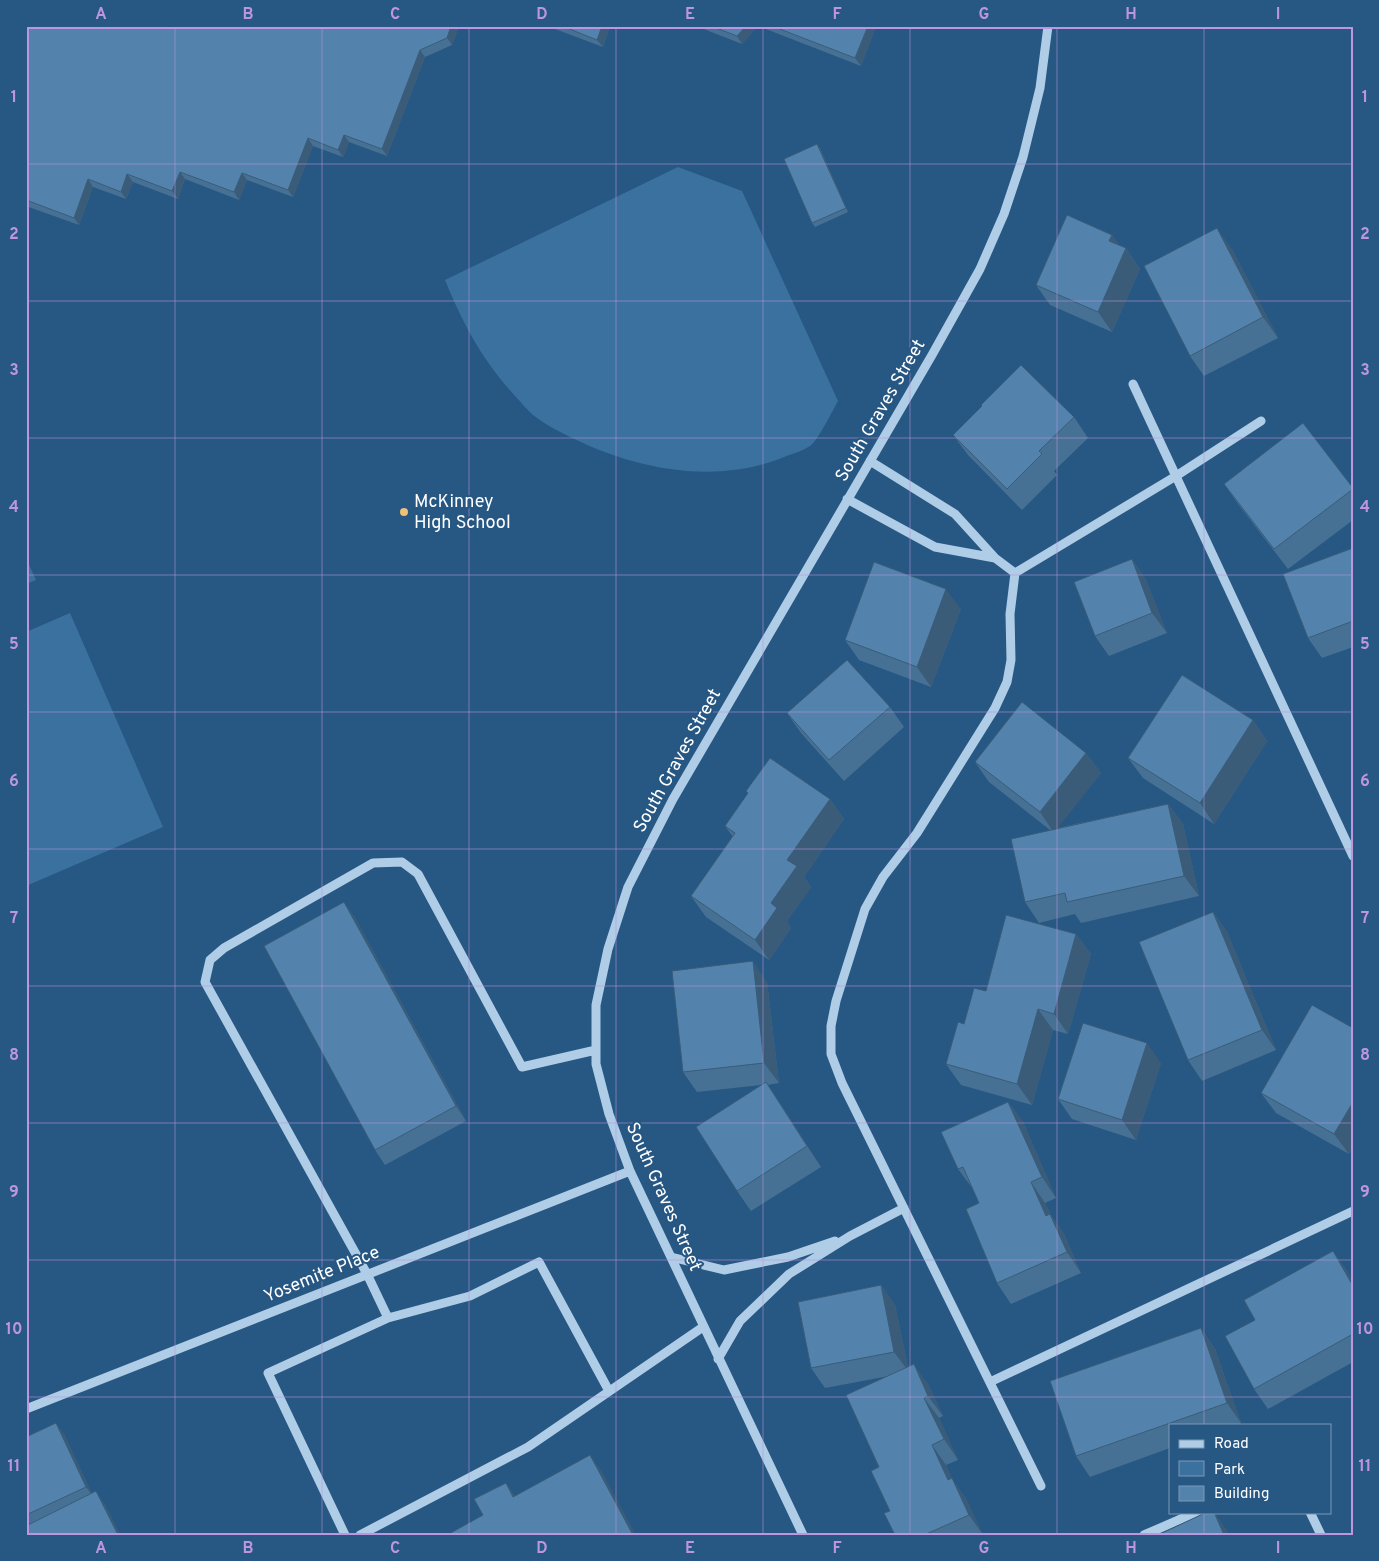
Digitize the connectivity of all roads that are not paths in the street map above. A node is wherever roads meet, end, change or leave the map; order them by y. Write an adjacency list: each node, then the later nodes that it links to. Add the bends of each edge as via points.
1 (1048, 26): 4 (street, South Graves Street, via 1032,123 1004,214 968,294)
2 (1133, 384): 5 (street)
3 (1261, 420): 5 (street)
4 (870, 461): 6 (street, South Graves Street); 7 (street, via 955,514)
5 (1176, 476): 8 (street); 9 (street)
6 (848, 499): 7 (street, via 935,547); 10 (street, South Graves Street, via 673,799 628,887 608,949 596,1005)
7 (995, 558): 8 (street)
8 (1015, 574): 12 (street, via 1007,682 995,708 922,825 883,877 865,909 830,1026 831,1054 842,1083)
9 (1353, 856)
10 (596, 1050): 11 (street, South Graves Street, via 596,1064 608,1114); 16 (street, via 522,1067 418,874 402,862 373,864 224,948 210,960 205,982)
11 (630, 1171): 15 (street, South Graves Street); 16 (street, Yosemite Place)
12 (904, 1208): 14 (street); 20 (street)
13 (1353, 1211): 20 (street)
14 (850, 1236): 15 (street, via 788,1257 724,1270); 19 (street, via 789,1274 740,1321)
15 (671, 1257): 18 (street, South Graves Street)
16 (367, 1274): 17 (street); 22 (street, Yosemite Place)
17 (388, 1318): 21 (street, via 470,1296 539,1262); 26 (street, via 268,1373)
18 (703, 1327): 19 (street, South Graves Street); 21 (street)
19 (718, 1359): 28 (street, South Graves Street)
20 (990, 1382): 23 (street)
21 (609, 1391): 27 (street, via 528,1447)
22 (26, 1409)
23 (1041, 1486)
24 (1192, 1514): 29 (street)
25 (1311, 1514): 30 (street)
26 (345, 1535)
27 (360, 1535)
28 (803, 1535)
29 (1144, 1535)
30 (1321, 1535)

